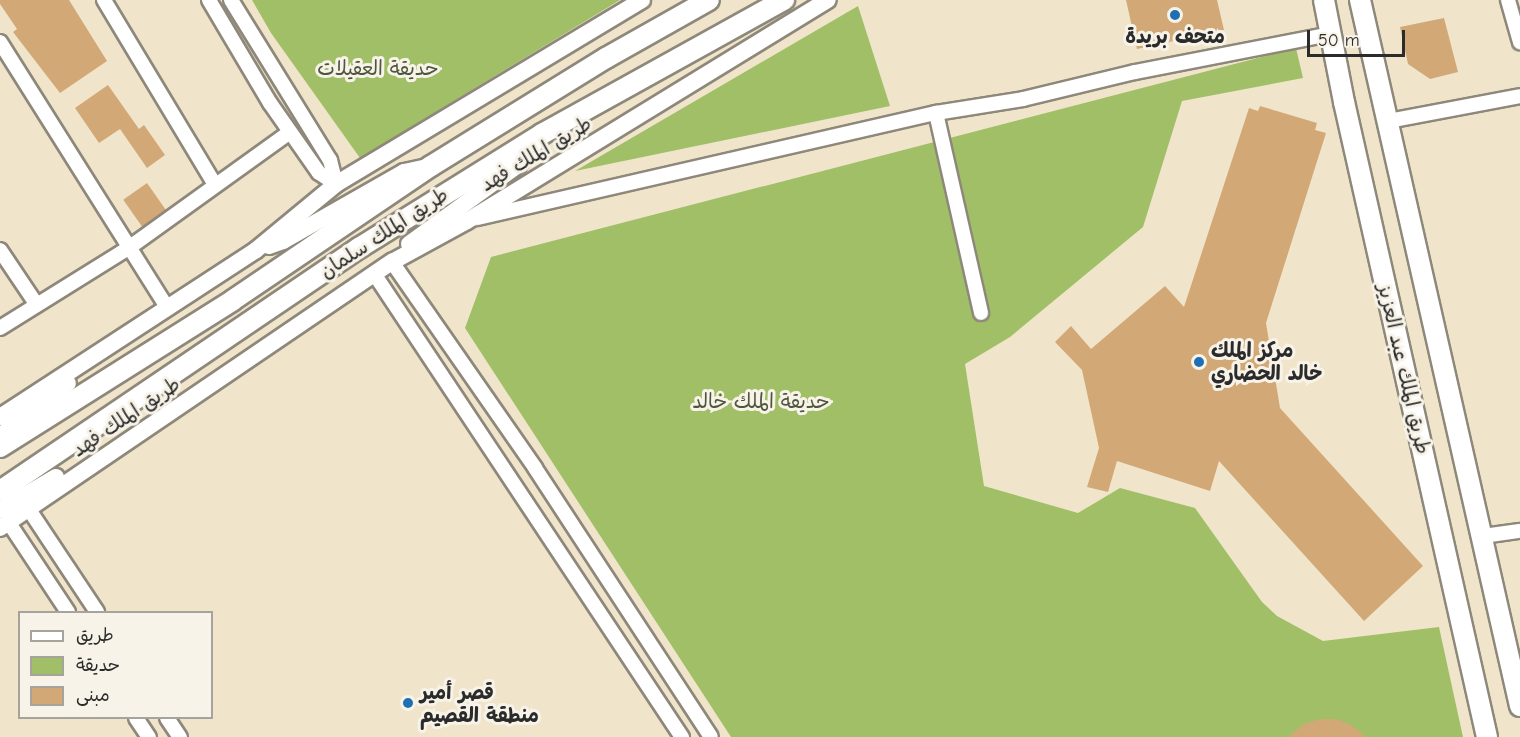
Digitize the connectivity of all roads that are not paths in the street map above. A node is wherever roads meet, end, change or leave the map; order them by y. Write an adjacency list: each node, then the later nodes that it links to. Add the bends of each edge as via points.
1 (104, 0): 22 (street)
2 (209, 0): 18 (street)
3 (231, 0): 21 (street, via 330,160)
4 (642, 0): 21 (main road)
5 (709, 0): 20 (highway, طريق الملك سلمان)
6 (784, 0): 19 (highway, طريق الملك سلمان)
7 (828, 0): 23 (main road, طريق الملك فهد)
8 (1324, 0): 11 (highway, طريق الملك عبد العزيز)
9 (1360, 0): 17 (highway, طريق الملك عبد العزيز)
10 (1508, 0): 13 (street)
11 (1331, 34): 16 (street, via 1135,72 1023,99); 52 (highway, طريق الملك عبد العزيز)
12 (0, 42): 14 (street)
13 (1520, 42)
14 (5, 61): 24 (street)
15 (1520, 96): 17 (street)
16 (936, 113): 23 (street); 31 (street)
17 (1388, 121): 42 (highway, طريق الملك عبد العزيز)
18 (290, 132): 21 (street, via 319,173); 22 (street)
19 (542, 134): 27 (main road, via 518,165 413,239); 38 (highway, طريق الملك سلمان, via 359,248)
20 (432, 166): 26 (main road, via 404,172 284,241); 36 (highway, طريق الملك سلمان, via 233,300)
21 (336, 184): 26 (main road)
22 (215, 186): 24 (street)
23 (467, 220): 27 (main road, طريق الملك فهد)
24 (130, 247): 29 (street); 30 (street)
25 (0, 250): 29 (street)
26 (256, 250): 30 (main road)
27 (392, 262): 28 (main road, طريق الملك فهد); 51 (street, via 535,468)
28 (375, 275): 37 (main road, طريق الملك فهد); 50 (street)
29 (37, 305): 32 (street)
30 (167, 307): 33 (main road)
31 (981, 313)
32 (0, 328)
33 (94, 353): 34 (main road); 35 (main road, via 81,373)
34 (0, 417)
35 (0, 436)
36 (0, 447)
37 (108, 454): 39 (main road, طريق الملك فهد); 40 (main road, via 74,466)
38 (0, 491)
39 (28, 508): 40 (main road, طريق الملك فهد); 44 (street)
40 (3, 520): 43 (street)
41 (1520, 531): 42 (street)
42 (1483, 536): 45 (highway, طريق الملك عبد العزيز)
43 (67, 611)
44 (97, 611)
45 (1520, 706)
46 (137, 719): 48 (street)
47 (168, 719): 49 (street)
48 (149, 737)
49 (180, 737)
50 (682, 737)
51 (711, 737)
52 (1487, 737)

